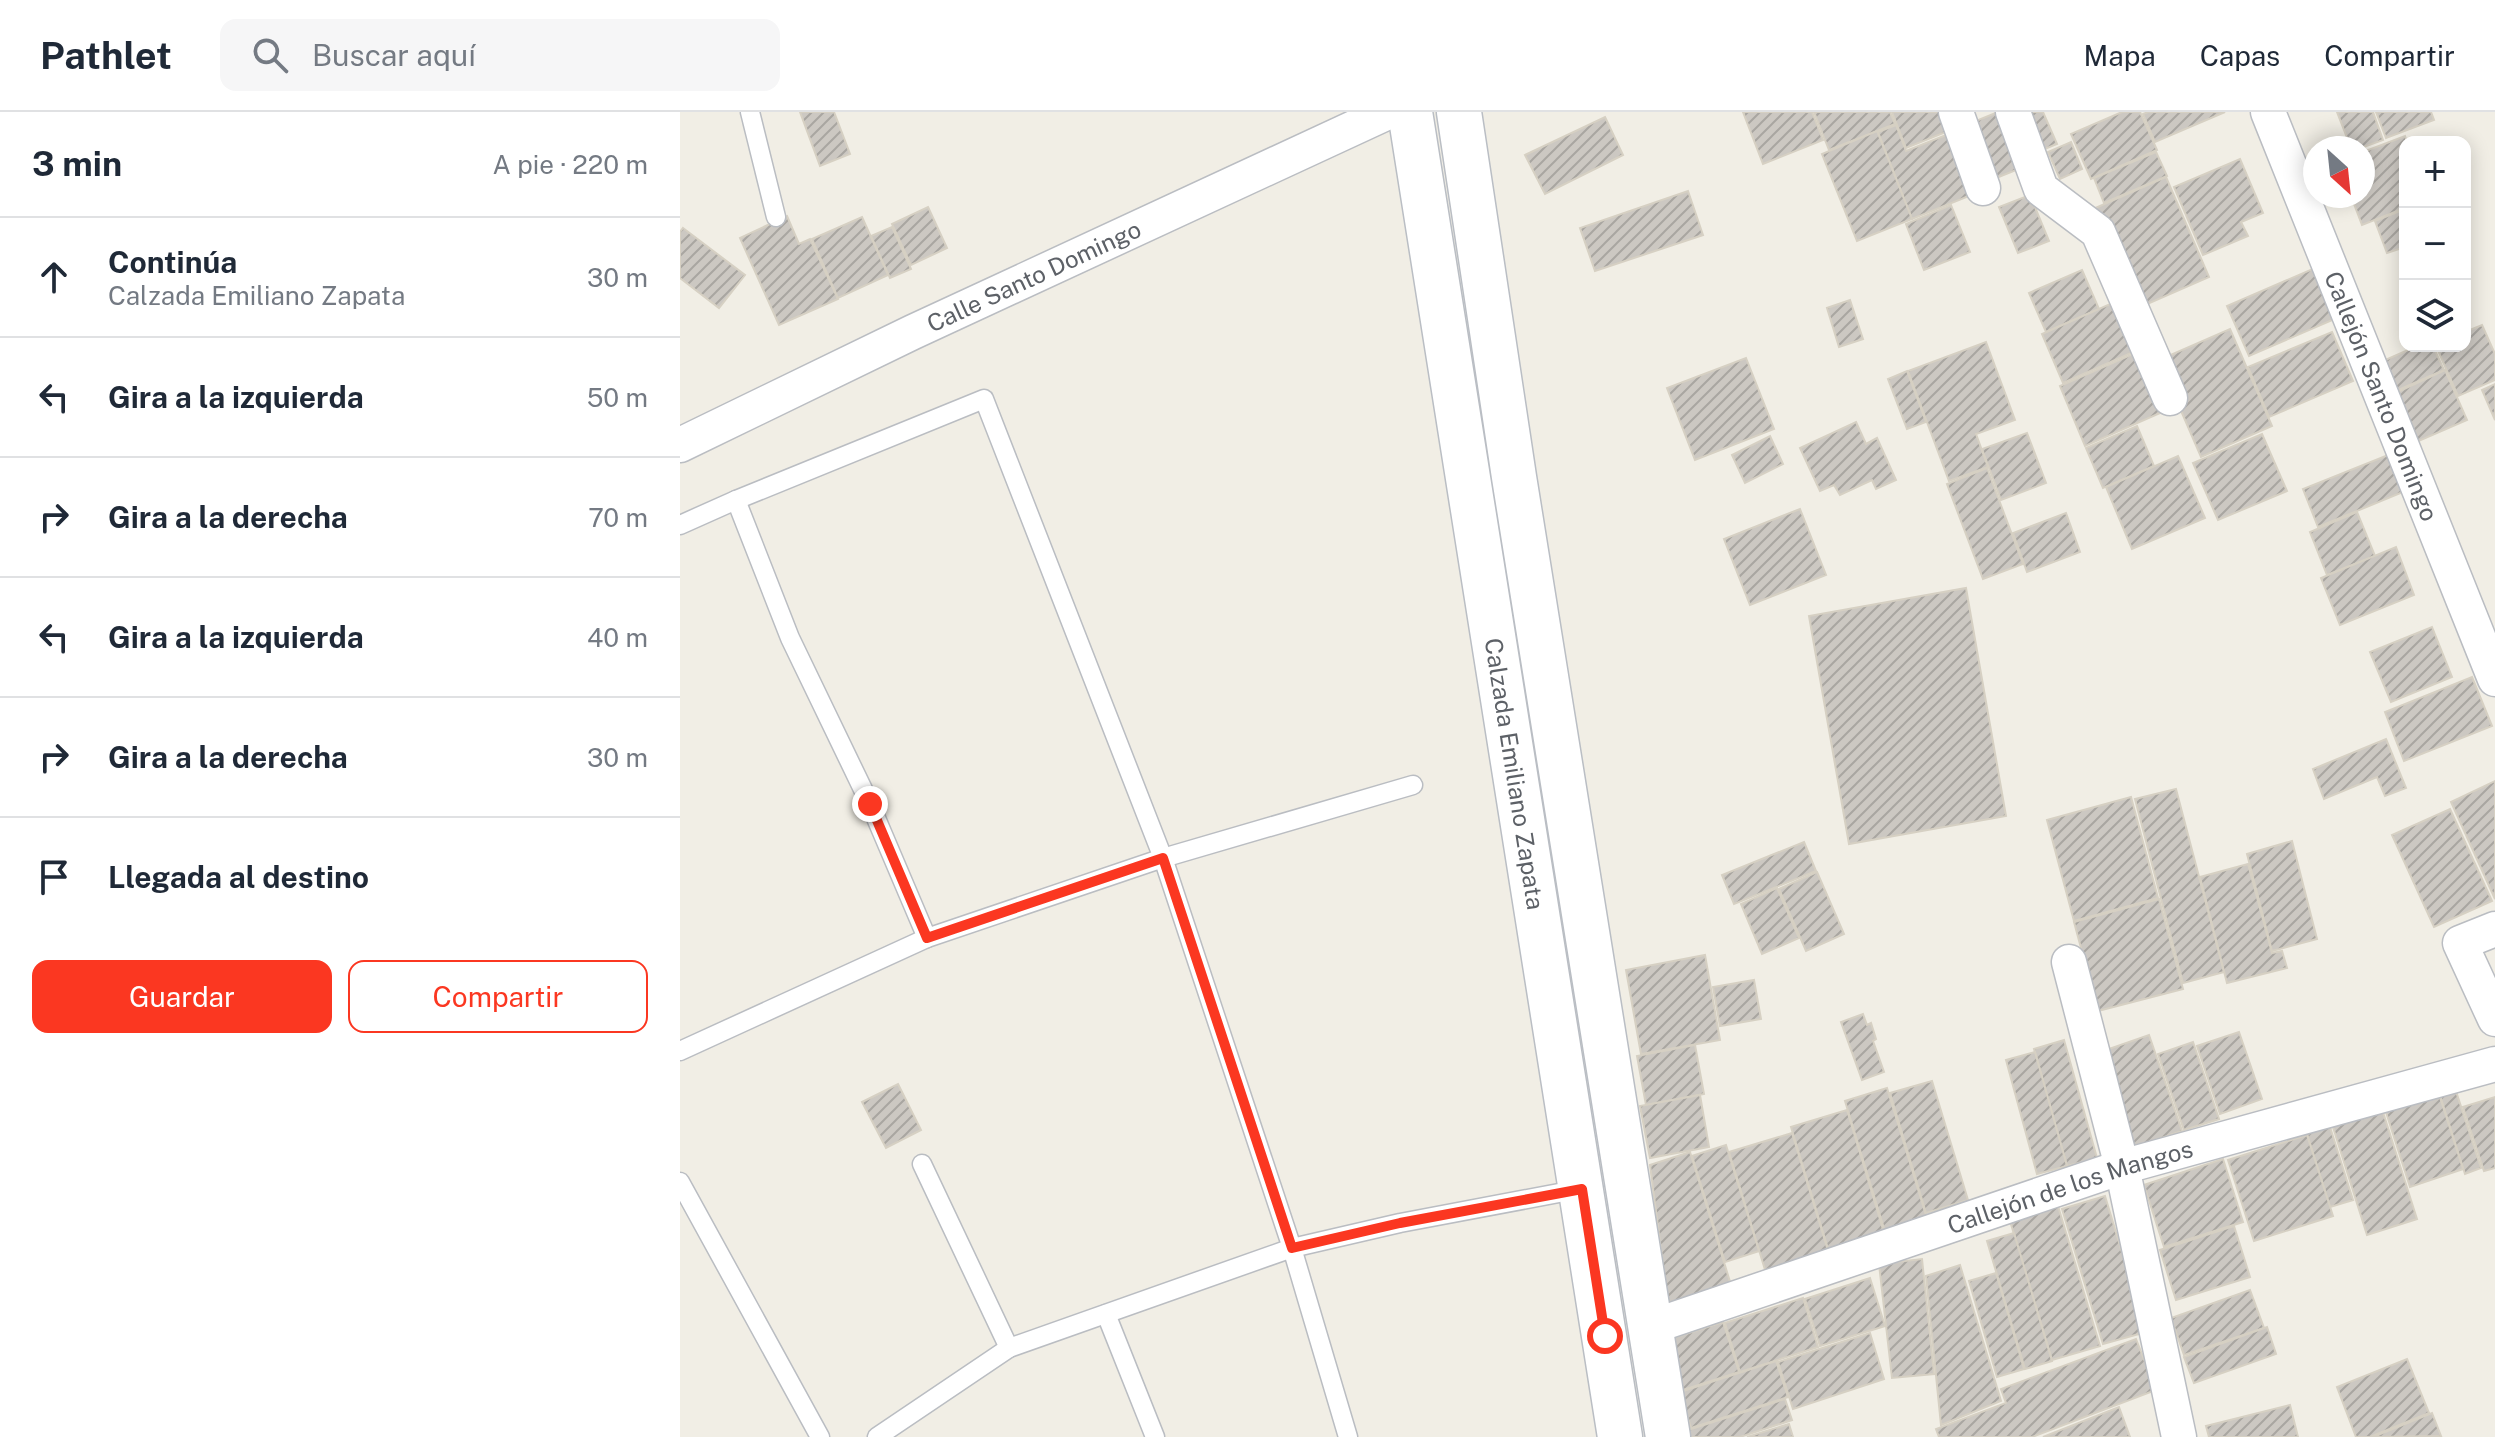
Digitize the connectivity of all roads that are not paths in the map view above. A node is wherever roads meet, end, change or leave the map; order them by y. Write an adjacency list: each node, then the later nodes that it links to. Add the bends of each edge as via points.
1 (750, 112): 9 (lane)
2 (1388, 112): 11 (street, Calle Santo Domingo)
3 (1410, 112): 13 (main road, Calzada Emiliano Zapata)
4 (1459, 112): 12 (main road, Calzada Emiliano Zapata)
5 (1956, 112): 8 (street)
6 (2013, 112): 10 (street, via 2041,189 2098,232)
7 (2268, 112): 16 (street, Callejón Santo Domingo)
8 (1983, 188)
9 (776, 217)
10 (2170, 398)
11 (680, 445)
12 (1514, 477): 13 (main road); 31 (main road, Calzada Emiliano Zapata)
13 (1468, 486): 28 (main road, Calzada Emiliano Zapata)
14 (736, 500): 15 (lane); 18 (lane, via 984,399); 20 (lane, via 790,638)
15 (680, 525)
16 (2495, 679)
17 (1413, 785): 18 (lane)
18 (1163, 858): 20 (lane); 29 (lane)
19 (2495, 929): 22 (street, via 2460,943)
20 (927, 938): 23 (lane)
21 (2069, 962): 26 (street)
22 (2495, 1019)
23 (680, 1051)
24 (2495, 1064): 26 (street, Callejón de los Mangos)
25 (922, 1164): 32 (lane)
26 (2122, 1167): 31 (street, Callejón de los Mangos); 39 (street)
27 (680, 1182): 33 (lane)
28 (1582, 1189): 29 (lane); 37 (main road, Calzada Emiliano Zapata)
29 (1292, 1248): 30 (lane); 36 (lane)
30 (1106, 1314): 32 (lane); 35 (lane)
31 (1651, 1327): 38 (main road, Calzada Emiliano Zapata)
32 (1009, 1348): 34 (lane)
33 (820, 1437)
34 (877, 1437)
35 (1155, 1437)
36 (1348, 1437)
37 (1620, 1437)
38 (1668, 1437)
39 (2179, 1437)

